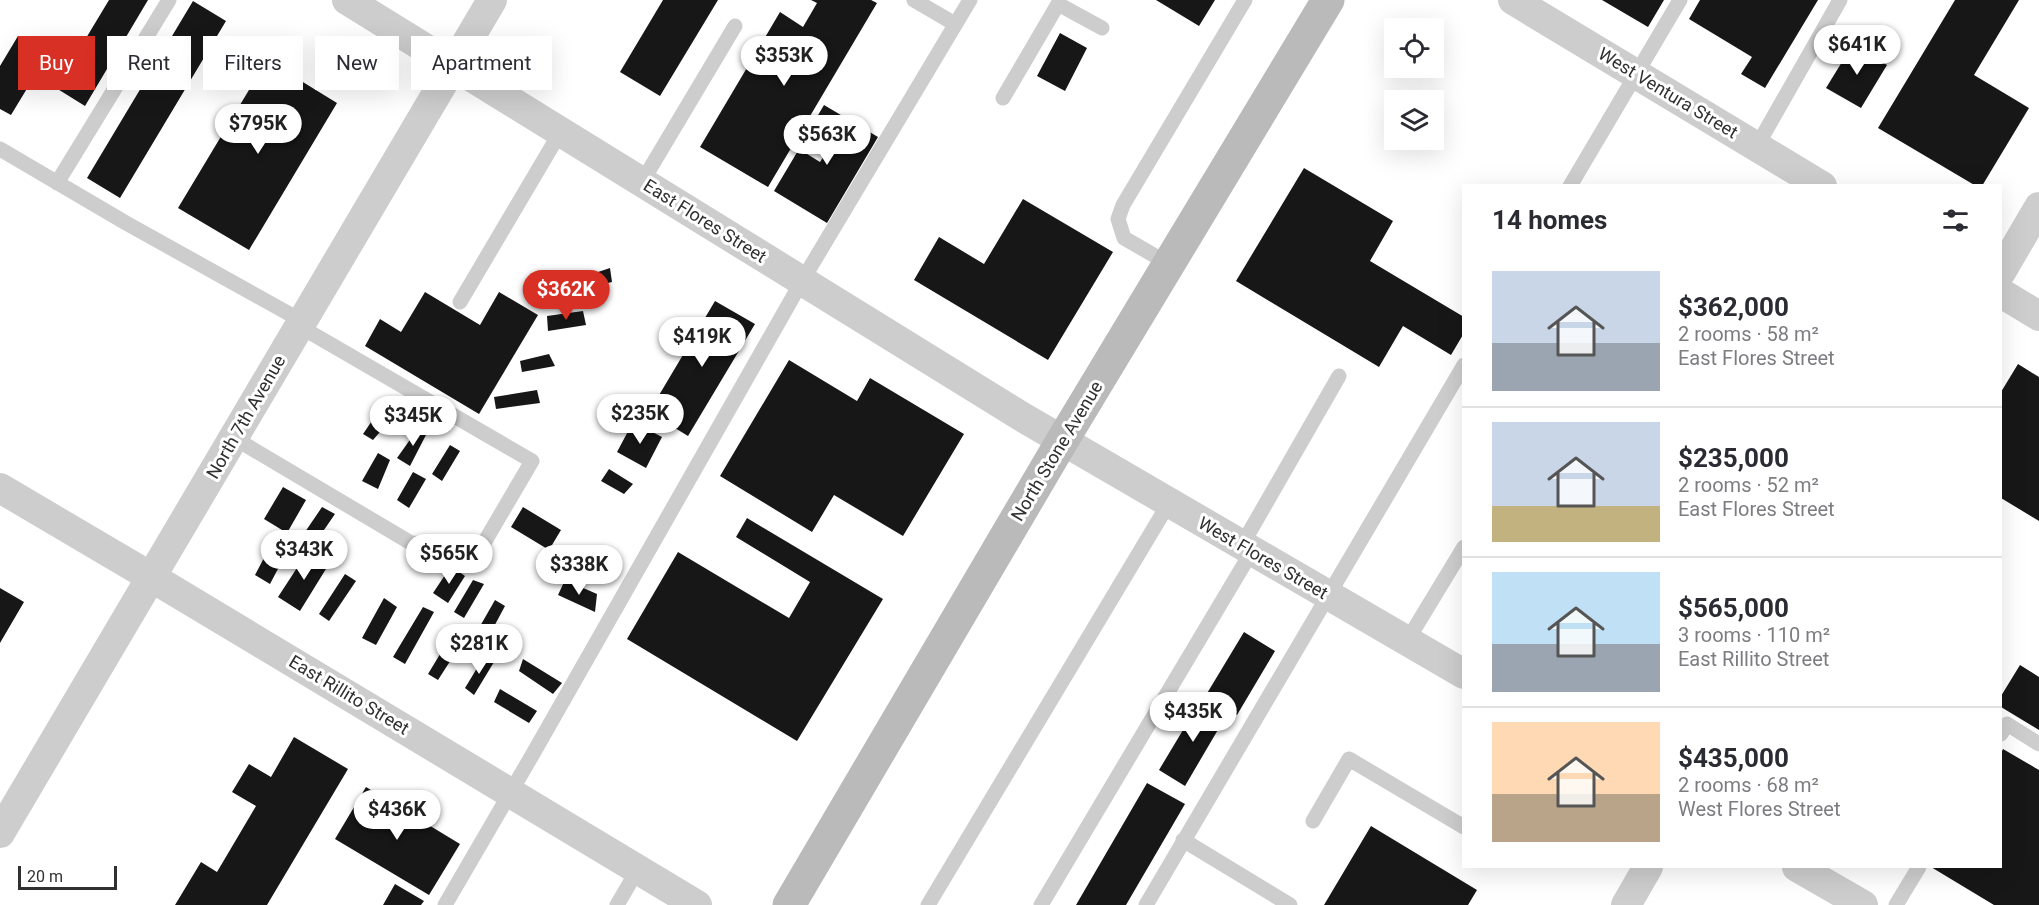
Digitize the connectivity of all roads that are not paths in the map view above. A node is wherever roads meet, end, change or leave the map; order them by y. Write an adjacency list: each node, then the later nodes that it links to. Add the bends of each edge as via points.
1 (169, 0): 24 (lane)
2 (347, 0): 15 (street, East Flores Street)
3 (492, 0): 14 (street, North 7th Avenue)
4 (914, 0): 11 (lane)
5 (970, 0): 11 (lane)
6 (1245, 0): 28 (lane, via 1118,219 1124,238)
7 (1328, 0): 28 (main road, North Stone Avenue)
8 (1513, 0): 16 (street, West Ventura Street)
9 (1680, 0): 16 (lane)
10 (1840, 0): 21 (lane)
11 (955, 24): 30 (lane)
12 (735, 26): 23 (lane)
13 (1102, 28): 19 (lane, via 1058,4)
14 (471, 36)
15 (411, 39)
16 (1637, 74): 21 (street, West Ventura Street); 25 (lane)
17 (439, 90): 34 (street, North 7th Avenue)
18 (495, 90): 20 (street, East Flores Street)
19 (1004, 98)
20 (561, 131): 23 (street, East Flores Street); 32 (lane)
21 (1757, 146): 26 (street, West Ventura Street)
22 (0, 149): 24 (lane)
23 (642, 182): 30 (street, East Flores Street)
24 (57, 183): 34 (lane)
25 (1571, 184)
26 (1819, 184)
27 (2039, 207): 29 (street)
28 (1169, 264): 38 (main road, North Stone Avenue)
29 (2002, 270)
30 (802, 281): 38 (street, East Flores Street); 49 (lane)
31 (2002, 294): 33 (street)
32 (460, 302)
33 (2039, 316)
34 (301, 324): 37 (street, North 7th Avenue); 37 (lane, via 532,461 481,548 411,543)
35 (1462, 368): 44 (lane)
36 (1339, 376): 41 (lane)
37 (234, 438): 43 (street, North 7th Avenue)
38 (1062, 441): 40 (street, West Flores Street); 61 (main road, North Stone Avenue)
39 (0, 488): 43 (street, East Rillito Street)
40 (1169, 503): 41 (street, West Flores Street); 62 (lane)
41 (1247, 548): 44 (street, West Flores Street); 63 (lane)
42 (1462, 550): 45 (lane)
43 (151, 577): 49 (street, East Rillito Street); 52 (street, North 7th Avenue)
44 (1328, 595): 45 (street, West Flores Street); 53 (lane)
45 (1407, 641): 46 (street, West Flores Street)
46 (1462, 673)
47 (2002, 732): 48 (lane, via 2007,724)
48 (2039, 744)
49 (511, 792): 56 (street, East Rillito Street); 58 (lane)
50 (1313, 821): 51 (lane, via 1348,759)
51 (1462, 825)
52 (0, 833)
53 (1183, 840): 64 (lane); 65 (lane)
54 (1647, 868): 66 (street)
55 (1918, 868): 68 (lane)
56 (638, 869): 59 (lane); 60 (street, East Rillito Street)
57 (1805, 869): 67 (street)
58 (444, 905)
59 (617, 905)
60 (697, 905)
61 (789, 905)
62 (928, 905)
63 (1041, 905)
64 (1146, 905)
65 (1290, 905)
66 (1626, 905)
67 (1863, 905)
68 (1896, 905)

